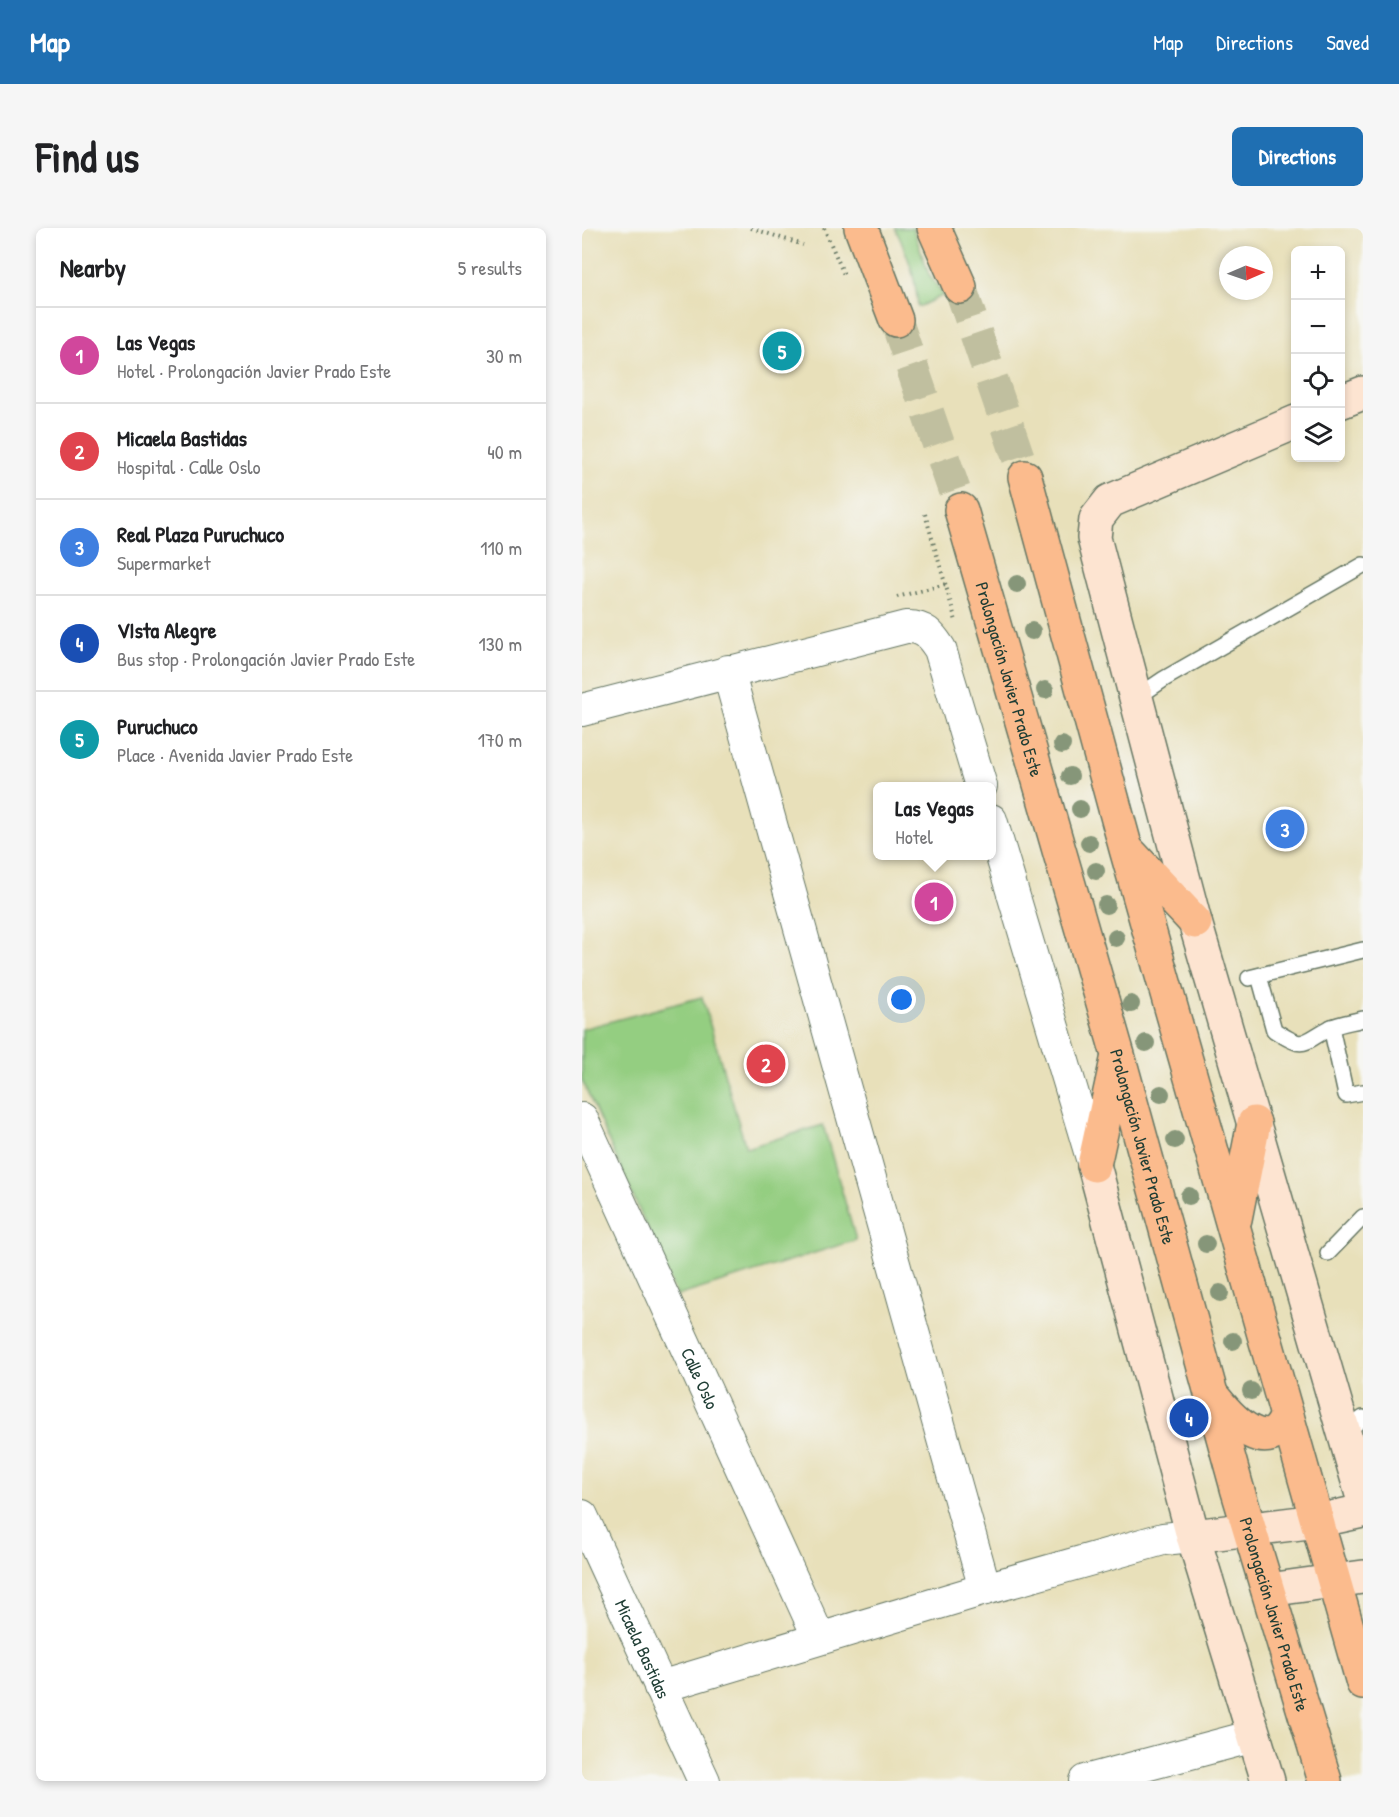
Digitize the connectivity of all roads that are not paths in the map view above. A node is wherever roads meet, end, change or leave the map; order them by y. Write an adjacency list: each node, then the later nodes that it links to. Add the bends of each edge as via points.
1 (861, 228): 4 (main road)
2 (934, 228): 3 (main road)
3 (960, 287)
4 (896, 320)
5 (1363, 393): 6 (street)
6 (1345, 400)
7 (1291, 424): 12 (street, via 1110,501 1096,519 1094,538)
8 (1025, 477): 16 (main road)
9 (960, 510): 21 (main road, Prolongación Javier Prado Este)
10 (1363, 565): 12 (lane)
11 (728, 672): 13 (street); 14 (street, via 918,626 940,649); 39 (street)
12 (1136, 698): 17 (street)
13 (582, 710)
14 (980, 782)
15 (996, 837): 25 (street)
16 (1126, 849): 17 (main road); 27 (main road)
17 (1195, 922): 24 (street)
18 (1363, 950): 20 (lane, via 1254,977 1274,1030 1299,1044)
19 (1363, 1019): 20 (lane)
20 (1331, 1027): 22 (lane, via 1346,1095)
21 (1118, 1055): 25 (main road); 29 (main road, Prolongación Javier Prado Este)
22 (1363, 1092)
23 (582, 1119): 41 (street, Calle Oslo)
24 (1254, 1123): 27 (main road); 31 (street)
25 (1094, 1165): 37 (street)
26 (1363, 1217): 28 (lane)
27 (1233, 1227): 30 (main road)
28 (1328, 1252)
29 (1212, 1395): 30 (main road, via 1231,1419 1252,1434 1261,1436 1278,1430); 36 (main road, Prolongación Javier Prado Este)
30 (1287, 1415): 35 (main road)
31 (1353, 1426): 32 (street)
32 (1363, 1498)
33 (1363, 1511): 35 (street)
34 (582, 1516): 43 (street, Micaela Bastidas)
35 (1317, 1521): 36 (street); 38 (main road)
36 (1251, 1528): 37 (street); 40 (main road, Prolongación Javier Prado Este)
37 (1193, 1536): 39 (street, via 1163,1539); 44 (street)
38 (1348, 1579): 40 (street); 42 (main road)
39 (985, 1589): 41 (street)
40 (1269, 1590): 48 (main road, Prolongación Javier Prado Este)
41 (819, 1638): 43 (street)
42 (1363, 1683)
43 (660, 1687): 45 (street, Micaela Bastidas)
44 (1254, 1736): 46 (street); 47 (street)
45 (704, 1781)
46 (1085, 1781)
47 (1268, 1781)
48 (1325, 1781)

